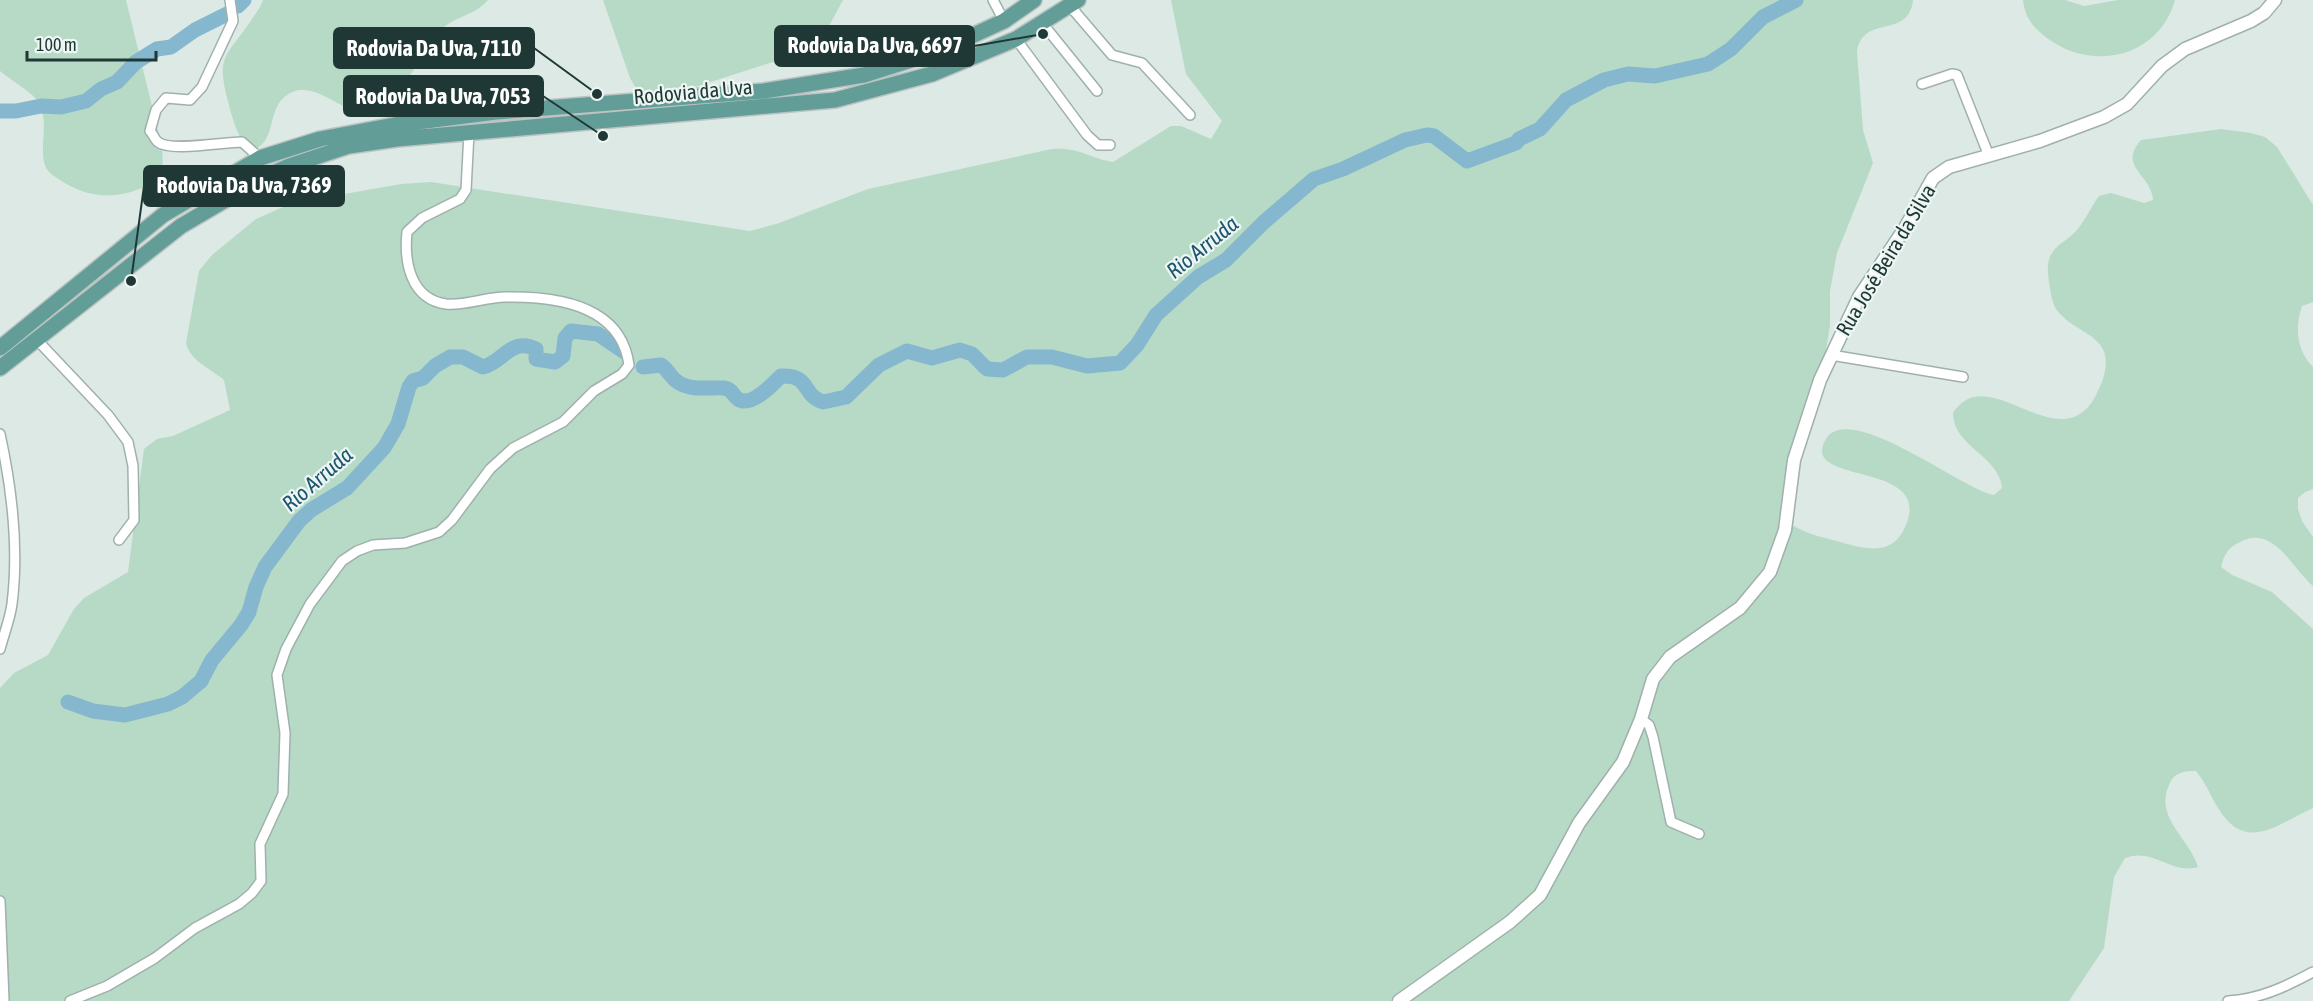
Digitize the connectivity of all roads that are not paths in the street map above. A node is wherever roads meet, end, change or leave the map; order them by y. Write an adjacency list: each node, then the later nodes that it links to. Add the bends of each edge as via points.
1 (231, 0): 15 (street, via 233,21 202,87 190,100 166,98 156,110 150,131 159,143 174,149 242,142)
2 (993, 0): 6 (street)
3 (2275, 0): 14 (street, Rua José Beira da Silva, via 2264,14 2185,49 2162,66 2127,104 2104,117)
4 (1030, 1): 6 (main road, Rodovia da Uva)
5 (1074, 3): 7 (main road, Rodovia da Uva); 11 (street, via 1112,54 1142,63)
6 (1004, 21): 15 (main road, Rodovia da Uva, via 889,69 821,83 394,125 320,139)
7 (1043, 24): 8 (main road, Rodovia da Uva); 10 (street)
8 (1016, 39): 12 (main road, Rodovia da Uva, via 932,74 835,100); 13 (street, via 1087,135 1098,145)
9 (1923, 84): 14 (street, via 1957,75)
10 (1097, 92)
11 (1190, 115)
12 (469, 133): 16 (main road, Rodovia da Uva, via 349,146 261,179 181,226); 29 (street, via 466,190 460,199 422,218 407,232 405,255 412,279 428,298 447,304 505,297 565,303 598,313 610,323 627,353 628,365 563,422 513,448 490,469 439,532 405,543 374,545 342,561 310,604 277,675 285,733 283,794 260,844 261,881 239,904 195,928 155,958 107,986)
13 (1110, 145)
14 (1989, 156): 18 (street, Rua José Beira da Silva, via 1949,167 1934,178 1858,297)
15 (260, 158): 17 (main road, Rodovia da Uva, via 163,215)
16 (38, 341): 19 (main road, Rodovia da Uva); 22 (street, via 108,415 128,442 133,466 134,520)
17 (0, 348)
18 (1831, 355): 20 (street); 24 (street, Rua José Beira da Silva, via 1794,460 1785,530 1770,572 1740,608 1670,657 1653,679)
19 (0, 368)
20 (1964, 377)
21 (0, 434): 23 (street, via 16,550 12,606)
22 (118, 540)
23 (0, 649)
24 (1641, 719): 25 (street, via 1649,725 1653,737 1671,822); 30 (street, Rua José Beira da Silva, via 1623,762 1579,823 1540,895 1510,922)
25 (1699, 834)
26 (0, 901): 28 (street)
27 (2313, 972): 31 (street, via 2284,988 2250,999)
28 (4, 1001)
29 (70, 1001)
30 (1399, 1001)
31 (2228, 1001)

